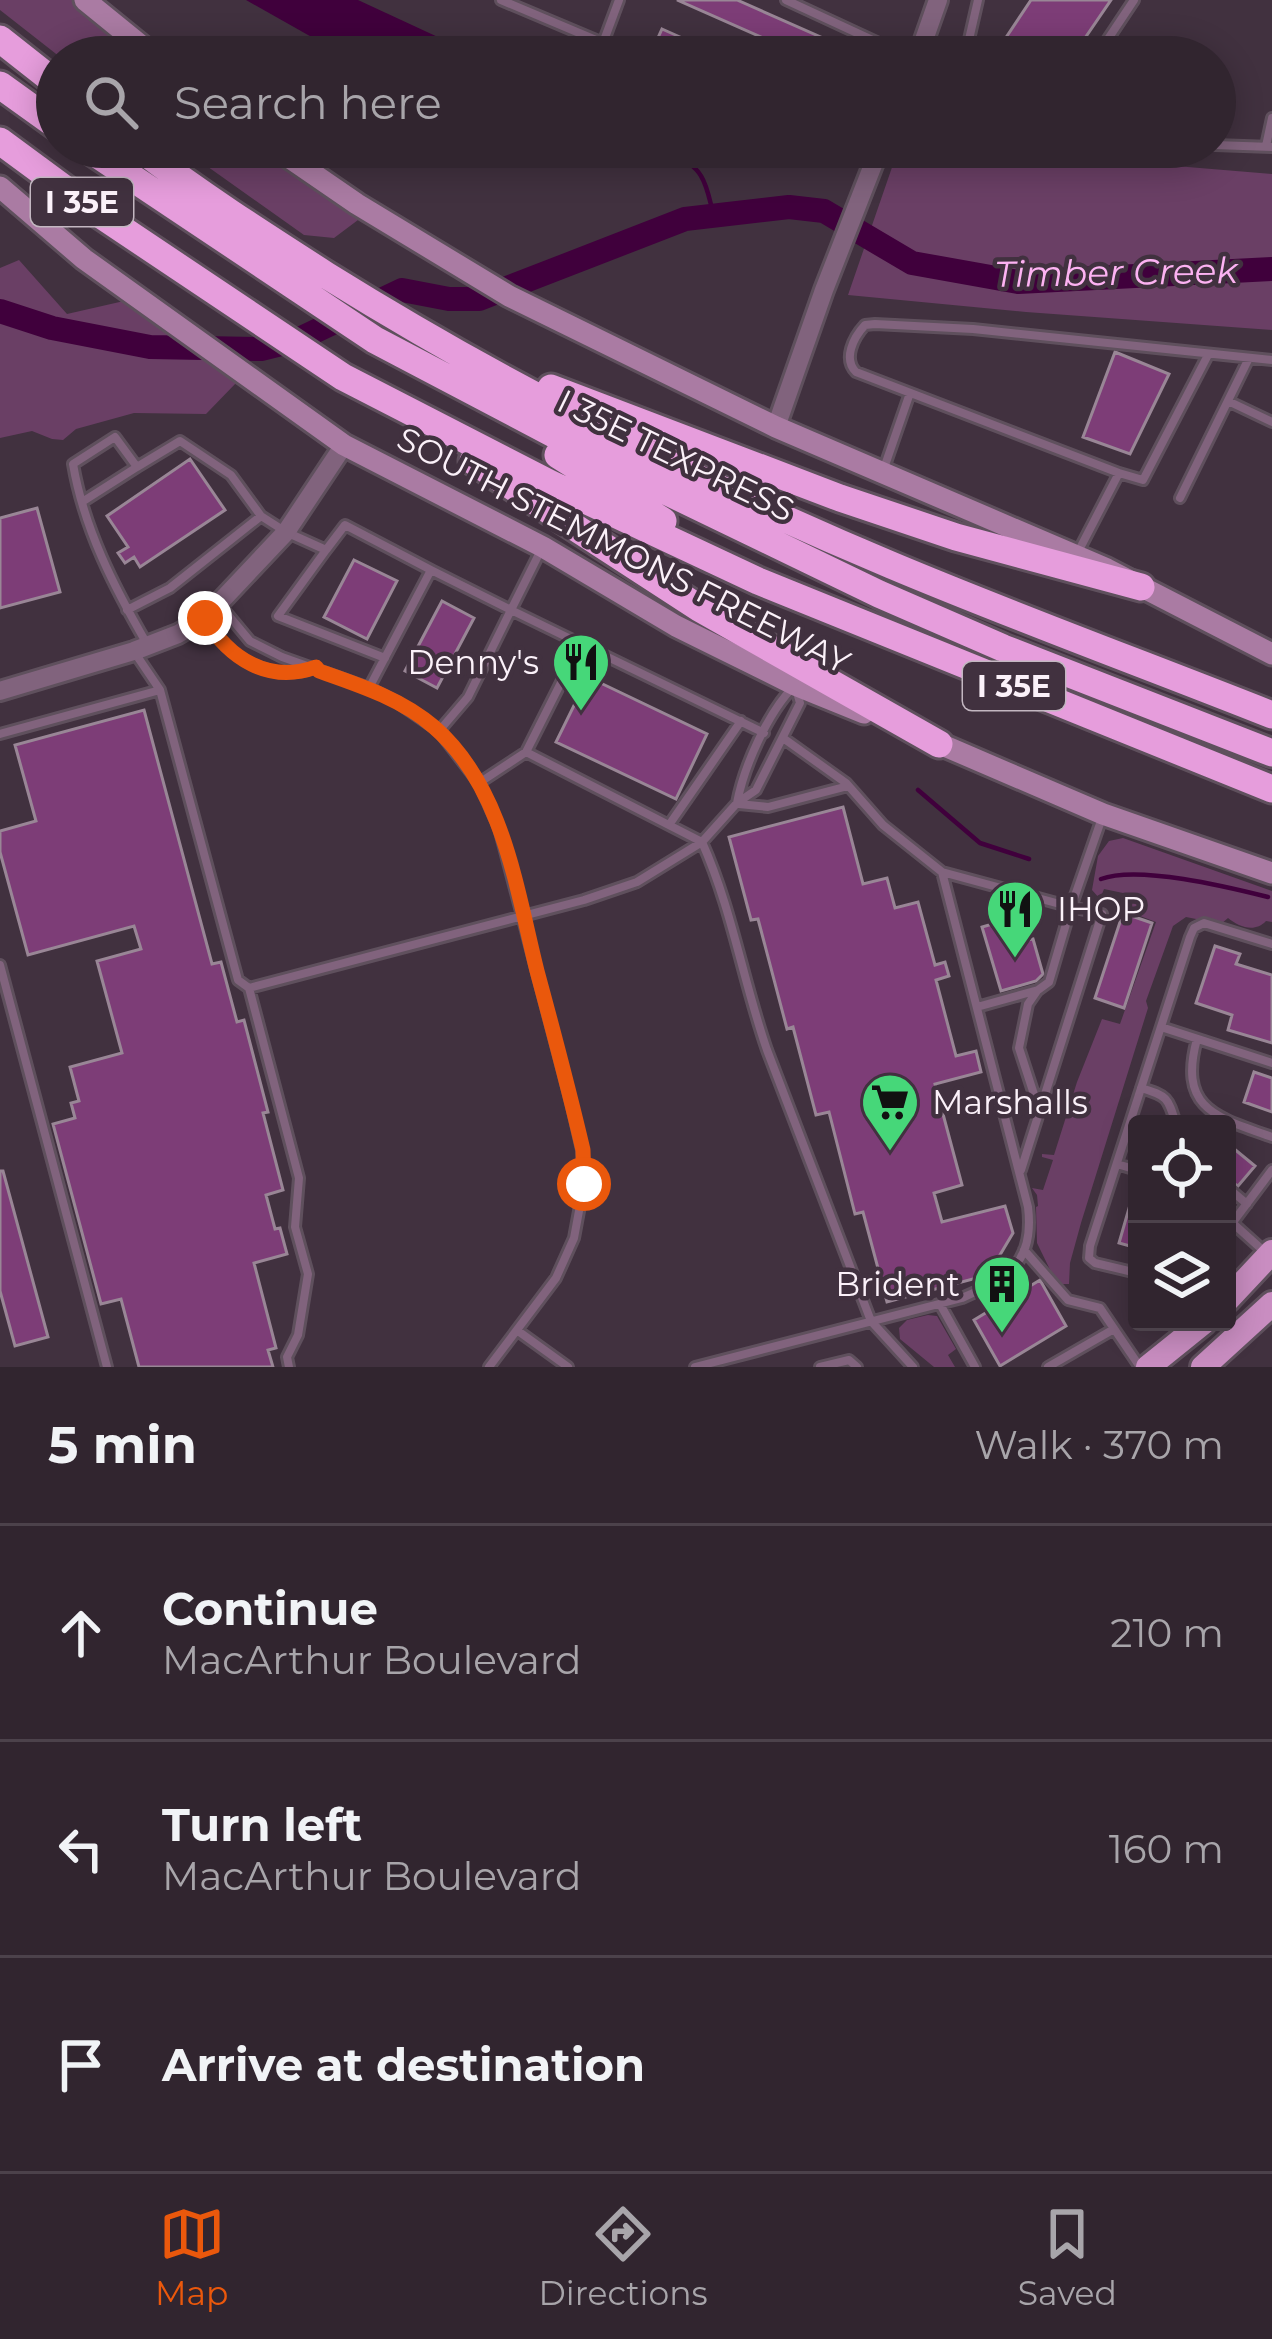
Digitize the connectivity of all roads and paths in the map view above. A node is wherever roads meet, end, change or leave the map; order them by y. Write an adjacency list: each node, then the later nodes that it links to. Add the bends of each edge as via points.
1 (85, 0): 8 (main road)
2 (501, 0): 9 (lane)
3 (620, 0): 10 (lane)
4 (785, 0): 11 (lane)
5 (938, 0): 12 (street)
6 (978, 0): 13 (lane)
7 (1134, 0): 14 (lane)
8 (129, 36)
9 (585, 36)
10 (606, 36)
11 (867, 36)
12 (923, 36)
13 (970, 36)
14 (1110, 36)
15 (0, 39): 17 (highway)
16 (0, 63): 19 (highway)
17 (36, 67)
18 (0, 85): 20 (highway)
19 (36, 90)
20 (36, 111)
21 (1272, 118): 24 (lane)
22 (0, 141): 25 (highway, SOUTH STEMMONS FREEWAY / I 35E)
23 (1236, 146): 24 (lane)
24 (1269, 147)
25 (36, 167)
26 (37, 168): 39 (highway, SOUTH STEMMONS FREEWAY / I 35E)
27 (117, 168): 34 (highway, I 35E TEXPRESS)
28 (149, 168): 33 (highway)
29 (167, 168): 33 (highway, I 35E)
30 (305, 168): 43 (main road, via 509,296)
31 (872, 168): 43 (street)
32 (0, 187): 44 (main road, SOUTH STEMMONS FREEWAY, via 84,260)
33 (243, 222): 35 (highway, I 35E)
34 (375, 340): 57 (highway); 80 (highway, I 35E TEXPRESS, via 879,594)
35 (446, 347): 55 (highway, I 35E, via 657,458); 58 (highway, via 840,498)
36 (1208, 355): 37 (lane); 40 (lane, via 865,325 849,366); 47 (lane, via 1143,480)
37 (1249, 358): 38 (lane); 41 (lane)
38 (1272, 360)
39 (343, 377): 57 (highway, SOUTH STEMMONS FREEWAY / I 35E); 78 (highway, via 699,608)
40 (910, 393): 46 (lane); 47 (lane)
41 (1229, 402): 42 (lane); 48 (lane)
42 (1272, 422)
43 (776, 427): 46 (main road)
44 (344, 445): 51 (street); 52 (main road, SOUTH STEMMONS FREEWAY)
45 (136, 466): 49 (lane); 49 (lane, via 116,437 73,464); 50 (lane, via 180,441 231,475)
46 (883, 473): 54 (main road)
47 (1119, 473): 54 (lane)
48 (1180, 498)
49 (82, 502): 59 (lane)
50 (261, 516): 51 (lane); 59 (lane, via 170,588)
51 (286, 532): 53 (lane); 61 (street)
52 (543, 547): 60 (lane); 67 (main road, SOUTH STEMMONS FREEWAY)
53 (326, 550): 56 (lane, via 345,525); 65 (lane, via 278,616)
54 (1076, 555): 58 (main road)
55 (893, 566): 71 (highway, I 35E); 77 (highway)
56 (431, 571): 60 (lane); 65 (lane)
57 (758, 581): 83 (highway, SOUTH STEMMONS FREEWAY / I 35E)
58 (1141, 587): 64 (main road)
59 (127, 610): 63 (lane)
60 (511, 610): 62 (lane); 73 (lane, via 468,697)
61 (212, 612): 63 (street); 66 (lane, via 250,641); 66 (lane, via 217,638 253,666 280,674)
62 (581, 642): 72 (lane); 79 (lane)
63 (141, 649): 69 (lane); 70 (street)
64 (1272, 654)
65 (385, 658): 68 (lane)
66 (316, 667): 68 (lane)
67 (795, 685): 74 (lane); 76 (lane, via 800,703); 78 (main road, SOUTH STEMMONS FREEWAY)
68 (369, 688): 73 (lane)
69 (160, 690): 75 (lane); 94 (lane, via 238,980)
70 (0, 691)
71 (1272, 716)
72 (741, 722): 74 (lane); 86 (lane)
73 (439, 731): 81 (lane)
74 (764, 733): 84 (lane)
75 (0, 734)
76 (783, 738): 82 (lane); 84 (lane, via 756,790)
77 (1272, 742)
78 (939, 744): 85 (main road, SOUTH STEMMONS FREEWAY)
79 (526, 752): 81 (lane); 86 (lane)
80 (1272, 753)
81 (479, 783): 91 (lane)
82 (848, 786): 84 (lane, via 768,807); 88 (lane)
83 (1272, 789)
84 (737, 803): 87 (lane)
85 (1103, 814): 89 (main road, SOUTH STEMMONS FREEWAY); 90 (lane)
86 (669, 825): 87 (lane)
87 (702, 842): 91 (lane, via 618,890); 118 (lane, via 767,1050)
88 (942, 872): 90 (lane); 96 (lane)
89 (1272, 873)
90 (1071, 908): 95 (lane, via 1049,982); 101 (lane, via 1102,914)
91 (524, 916): 94 (lane); 120 (lane, via 583,1150 584,1184 564,1261)
92 (1272, 944): 97 (lane, via 1209,924 1194,928)
93 (0, 965): 123 (lane)
94 (249, 988): 124 (lane, via 299,1178 295,1227 308,1274)
95 (1038, 990): 96 (lane); 101 (lane, via 1019,1048)
96 (976, 1007): 107 (lane)
97 (1161, 1027): 98 (lane); 100 (lane)
98 (1197, 1039): 99 (lane); 103 (lane, via 1191,1085 1203,1107)
99 (1272, 1063)
100 (1141, 1088): 102 (lane, via 1168,1099); 104 (lane)
101 (1040, 1113): 107 (lane)
102 (1173, 1115)
103 (1272, 1137)
104 (1117, 1164): 105 (lane); 114 (lane, via 1089,1258)
105 (1128, 1167)
106 (1272, 1170): 109 (lane)
107 (1019, 1174): 112 (lane, via 1031,1228)
108 (1236, 1195): 109 (lane)
109 (1247, 1204): 110 (lane)
110 (1236, 1216)
111 (1236, 1228): 113 (lane)
112 (1024, 1250): 116 (lane, via 1003,1280); 119 (lane, via 1068,1300 1100,1308)
113 (1270, 1254): 115 (main road)
114 (1128, 1271)
115 (1236, 1290)
116 (940, 1304): 118 (lane); 131 (lane)
117 (1272, 1304): 134 (main road)
118 (871, 1321): 122 (lane); 130 (lane)
119 (1114, 1329): 132 (lane); 133 (lane)
120 (518, 1331): 125 (lane); 126 (lane)
121 (1192, 1331): 133 (main road)
122 (723, 1364): 127 (lane)
123 (107, 1367)
124 (290, 1367)
125 (489, 1367)
126 (568, 1367)
127 (695, 1367)
128 (820, 1367): 129 (lane, via 849,1360)
129 (857, 1367)
130 (913, 1367)
131 (975, 1367)
132 (1048, 1367)
133 (1144, 1367)
134 (1203, 1367)

